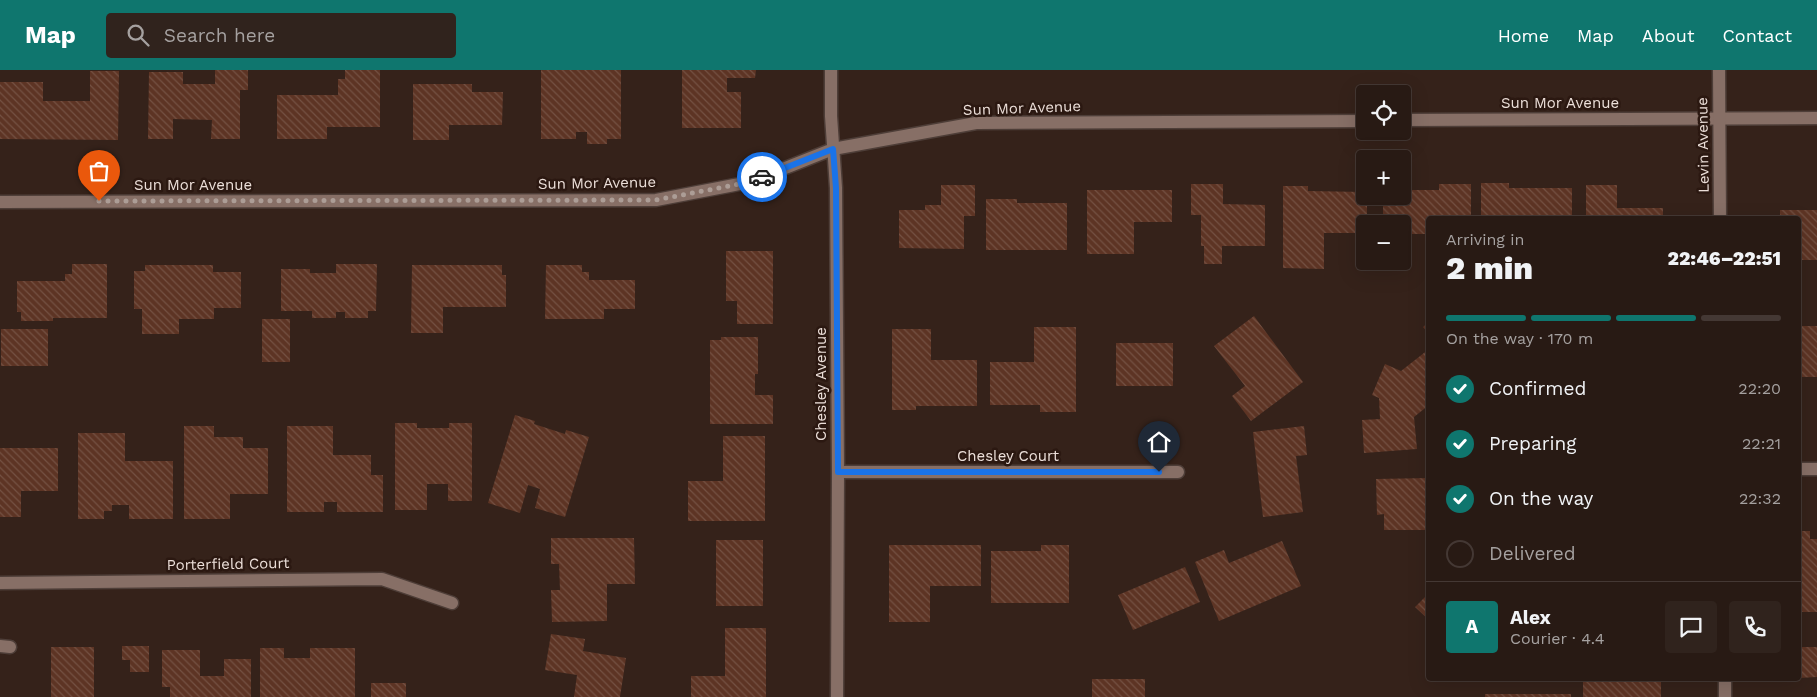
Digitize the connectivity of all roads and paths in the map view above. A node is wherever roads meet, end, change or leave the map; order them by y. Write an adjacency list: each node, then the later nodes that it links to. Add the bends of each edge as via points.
1 (831, 70): 7 (street, Chesley Avenue)
2 (1719, 70): 4 (street, Levin Avenue)
3 (1817, 118): 4 (street, Sun Mor Avenue)
4 (1718, 119): 5 (street, Sun Mor Avenue); 9 (street, Levin Avenue)
5 (1411, 120)
6 (1356, 121): 7 (street, Sun Mor Avenue, via 976,123)
7 (833, 149): 8 (street, Sun Mor Avenue, via 750,182 656,200); 12 (street, Chesley Avenue)
8 (0, 202)
9 (1720, 216)
10 (1801, 469): 11 (street)
11 (1817, 469)
12 (838, 472): 13 (street, Chesley Court); 17 (street, Chesley Avenue)
13 (1178, 472)
14 (0, 583): 15 (street, Porterfield Court, via 382,579)
15 (452, 604)
16 (1725, 681): 18 (street)
17 (837, 697)
18 (1725, 697)

